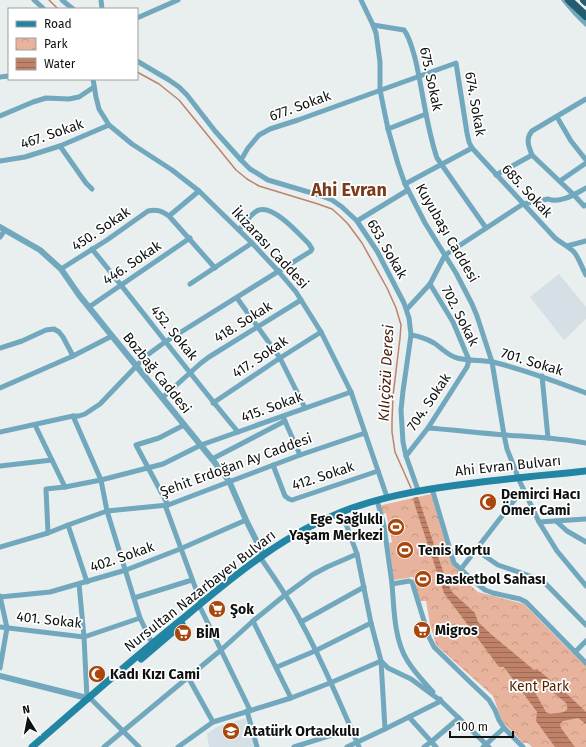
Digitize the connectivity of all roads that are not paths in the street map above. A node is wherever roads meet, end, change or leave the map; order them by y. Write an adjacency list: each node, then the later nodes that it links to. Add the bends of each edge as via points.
1 (34, 0): 8 (street)
2 (62, 0): 9 (street)
3 (178, 0): 12 (street)
4 (361, 0): 14 (street, Kuyubaşı Caddesi)
5 (564, 0): 13 (street)
6 (569, 0): 11 (highway)
7 (575, 0): 10 (highway)
8 (43, 8)
9 (72, 8)
10 (586, 10)
11 (586, 16)
12 (138, 18)
13 (586, 24)
14 (373, 25): 17 (street, 675. Sokak, via 404,30 409,36); 20 (street, Kuyubaşı Caddesi, via 380,62)
15 (138, 62): 30 (street, 653. Sokak, via 179,87)
16 (456, 63): 17 (street, 677. Sokak); 28 (street, 674. Sokak, via 467,133)
17 (419, 76): 20 (street, 677. Sokak); 22 (street, 675. Sokak)
18 (93, 80): 19 (street, İkizarası Caddesi)
19 (94, 88): 23 (street, via 79,97 46,98); 25 (street, İkizarası Caddesi, via 99,109)
20 (380, 90): 26 (street, Kuyubaşı Caddesi); 30 (street, 677. Sokak, via 270,129 259,135)
21 (586, 99): 24 (street)
22 (426, 114): 26 (street); 34 (street, 675. Sokak, via 433,148)
23 (0, 116)
24 (557, 117): 29 (street, via 528,135); 31 (street)
25 (109, 125): 27 (street, 467. Sokak); 41 (street, İkizarası Caddesi)
26 (388, 129): 37 (street, Kuyubaşı Caddesi)
27 (60, 146): 32 (street, 467. Sokak); 39 (street)
28 (472, 148): 34 (street); 35 (street, 685. Sokak)
29 (532, 155): 35 (street); 36 (street)
30 (241, 160): 46 (street, 653. Sokak, via 268,180 332,200)
31 (586, 160)
32 (0, 161)
33 (586, 163): 36 (street)
34 (441, 165): 37 (street); 47 (street, 675. Sokak)
35 (496, 175): 43 (street, 685. Sokak)
36 (560, 181): 42 (street)
37 (405, 184): 40 (street, Kuyubaşı Caddesi)
38 (586, 188): 42 (street)
39 (92, 189)
40 (408, 190): 46 (street); 56 (street, Kuyubaşı Caddesi)
41 (199, 191): 45 (street); 49 (street, İkizarası Caddesi)
42 (574, 195): 43 (street); 44 (street, via 584,206)
43 (523, 204): 47 (street); 54 (street, 685. Sokak, via 555,238)
44 (586, 205)
45 (169, 216): 51 (street); 55 (street, 450. Sokak, via 159,210 148,211)
46 (357, 221): 67 (street, 653. Sokak, via 377,251)
47 (486, 228): 56 (street)
48 (3, 229): 50 (street); 58 (street, Bozbağ Caddesi, via 40,250)
49 (239, 230): 53 (street, İkizarası Caddesi); 59 (street, via 255,212 262,209 280,216 310,244 312,249 308,254)
50 (0, 237)
51 (190, 238): 57 (street); 63 (street, 446. Sokak)
52 (586, 241): 54 (street)
53 (252, 243): 57 (street); 59 (street, İkizarası Caddesi)
54 (567, 246): 60 (street, 685. Sokak, via 574,252)
55 (92, 249): 58 (street, 450. Sokak); 63 (street, 452. Sokak)
56 (445, 254): 62 (street); 77 (street, Kuyubaşı Caddesi, via 472,304)
57 (215, 268): 61 (street)
58 (61, 269): 66 (street, Bozbağ Caddesi)
59 (279, 272): 64 (street); 65 (street, İkizarası Caddesi)
60 (586, 275)
61 (190, 284)
62 (430, 284): 67 (street); 76 (street, 702. Sokak, via 452,322)
63 (121, 285): 66 (street, 446. Sokak); 72 (street, 452. Sokak)
64 (237, 298): 68 (street); 72 (street)
65 (301, 300): 68 (street, 418. Sokak); 69 (street, İkizarası Caddesi)
66 (88, 307): 71 (street, Bozbağ Caddesi)
67 (407, 309): 70 (street, 653. Sokak)
68 (258, 326): 75 (street); 79 (street, 418. Sokak, via 209,357)
69 (320, 332): 75 (street, 417. Sokak); 82 (street, İkizarası Caddesi)
70 (411, 335): 76 (street, 701. Sokak, via 426,339 454,357); 100 (street, 653. Sokak, via 401,410)
71 (112, 336): 74 (street); 78 (street, Bozbağ Caddesi)
72 (165, 342): 78 (street); 79 (street, 452. Sokak)
73 (0, 348): 74 (street, via 54,329 63,337)
74 (73, 356): 81 (street)
75 (280, 358): 85 (street, 417. Sokak); 86 (street)
76 (469, 360): 77 (street, 701. Sokak); 91 (street, 704. Sokak)
77 (492, 362): 80 (street, 701. Sokak); 95 (street, Kuyubaşı Caddesi)
78 (136, 367): 84 (street, Bozbağ Caddesi); 87 (street, via 100,404 85,414)
79 (190, 373): 84 (street, 418. Sokak); 85 (street, 452. Sokak)
80 (542, 376): 83 (street, 701. Sokak); 96 (street)
81 (0, 388)
82 (351, 392): 86 (street, 415. Sokak); 94 (street, İkizarası Caddesi)
83 (586, 393)
84 (162, 398): 90 (street, Bozbağ Caddesi)
85 (214, 403): 93 (street, 452. Sokak)
86 (305, 408): 88 (street, 415. Sokak)
87 (73, 416): 89 (street); 109 (street)
88 (284, 418): 93 (street, 415. Sokak); 99 (street); 101 (street)
89 (35, 425): 92 (street); 102 (street)
90 (184, 425): 98 (street, Bozbağ Caddesi); 105 (street, via 159,438 136,445)
91 (428, 428): 95 (street); 100 (street, 704. Sokak)
92 (0, 432)
93 (238, 432): 98 (street, 415. Sokak)
94 (365, 432): 99 (street, Şehit Erdoğan Ay Caddesi); 106 (street, İkizarası Caddesi)
95 (504, 435): 96 (street); 110 (street, Kuyubaşı Caddesi)
96 (548, 438): 97 (street)
97 (586, 443)
98 (201, 445): 101 (street, Bozbağ Caddesi); 105 (street, 415. Sokak, via 164,464)
99 (300, 455): 103 (street, Şehit Erdoğan Ay Caddesi)
100 (406, 456): 114 (street, 653. Sokak)
101 (212, 459): 111 (street, Bozbağ Caddesi)
102 (52, 460): 104 (street); 112 (street)
103 (273, 465): 106 (street, 412. Sokak, via 285,496 292,500); 111 (street, Şehit Erdoğan Ay Caddesi)
104 (0, 466)
105 (149, 468): 109 (street, 415. Sokak); 118 (street)
106 (378, 471): 116 (street, İkizarası Caddesi)
107 (586, 471): 110 (main road, Ahi Evran Bulvarı)
108 (586, 474): 110 (main road, Ahi Evran Bulvarı)
109 (101, 480): 112 (street, 415. Sokak); 119 (street)
110 (519, 480): 113 (street, Kuyubaşı Caddesi); 115 (main road, Ahi Evran Bulvarı)
111 (229, 482): 118 (street, Şehit Erdoğan Ay Caddesi); 122 (street, Bozbağ Caddesi)
112 (65, 487): 126 (street, 415. Sokak, via 46,489)
113 (523, 489): 124 (street, Kuyubaşı Caddesi); 130 (street)
114 (418, 490): 115 (main road); 116 (main road, Nursultan Nazarbayev Bulvarı)
115 (433, 490): 117 (main road, Nursultan Nazarbayev Bulvarı); 133 (street, via 454,563)
116 (387, 497): 117 (main road, Nursultan Nazarbayev Bulvarı)
117 (378, 502): 120 (main road, Nursultan Nazarbayev Bulvarı); 132 (main road, Nursultan Nazarbayev Bulvarı, via 346,510 313,524 286,539); 138 (street)
118 (167, 505): 119 (street, Şehit Erdoğan Ay Caddesi); 129 (street)
119 (107, 511): 125 (street, Şehit Erdoğan Ay Caddesi); 134 (street)
120 (343, 516): 131 (street); 132 (main road, Nursultan Nazarbayev Bulvarı, via 318,526)
121 (586, 518): 123 (street)
122 (246, 520): 129 (street, 402. Sokak); 132 (street, Bozbağ Caddesi)
123 (556, 521): 124 (street); 127 (street)
124 (539, 522): 140 (street, Kuyubaşı Caddesi, via 557,551)
125 (68, 525): 126 (street, Şehit Erdoğan Ay Caddesi); 136 (street)
126 (48, 533): 128 (street, Şehit Erdoğan Ay Caddesi)
127 (586, 542)
128 (0, 546)
129 (180, 549): 134 (street, 402. Sokak); 135 (street)
130 (476, 550): 133 (street); 149 (street, via 498,565 543,581)
131 (357, 554): 139 (street); 141 (street, via 312,575)
132 (263, 557): 141 (street); 144 (main road, Nursultan Nazarbayev Bulvarı)
133 (461, 569): 157 (street, via 485,590 526,602)
134 (126, 570): 136 (street, 402. Sokak); 143 (street)
135 (192, 580): 143 (street); 144 (street)
136 (87, 582): 137 (street, 402. Sokak)
137 (79, 584): 142 (street, 402. Sokak, via 50,592); 152 (street)
138 (392, 584): 167 (street, via 395,624 406,660); 172 (street, via 412,582 434,647 489,700)
139 (364, 586): 147 (street); 148 (street)
140 (586, 586)
141 (285, 594): 146 (street); 147 (street)
142 (0, 597): 151 (street)
143 (134, 598): 145 (street)
144 (201, 606): 154 (main road, Nursultan Nazarbayev Bulvarı); 155 (street); 166 (main road, Nursultan Nazarbayev Bulvarı)
145 (140, 618): 152 (street, 401. Sokak); 154 (street)
146 (253, 621): 155 (street); 160 (street)
147 (301, 622): 156 (street)
148 (371, 623): 156 (street); 158 (street)
149 (586, 625)
150 (0, 627): 151 (street, 401. Sokak)
151 (7, 628): 152 (street, 401. Sokak); 161 (street)
152 (84, 637): 166 (street)
153 (586, 641): 157 (street)
154 (152, 643): 166 (main road, Nursultan Nazarbayev Bulvarı)
155 (221, 650): 163 (street); 168 (street)
156 (315, 651): 160 (street); 164 (street)
157 (575, 652): 159 (street)
158 (381, 661): 164 (street); 167 (street, via 388,668 411,678); 174 (street)
159 (586, 663)
160 (277, 667): 165 (street)
161 (0, 668)
162 (0, 676): 166 (street)
163 (188, 677): 171 (street); 175 (street)
164 (330, 683): 165 (street); 173 (street)
165 (291, 698): 168 (street)
166 (90, 699): 175 (street); 180 (main road); 181 (main road)
167 (441, 701): 169 (street); 170 (street)
168 (249, 710): 171 (street); 185 (street)
169 (409, 717): 174 (street); 176 (street)
170 (459, 718): 176 (street); 179 (street)
171 (212, 722): 184 (street)
172 (504, 728): 179 (street); 190 (street)
173 (351, 729): 177 (street); 178 (street)
174 (385, 729): 178 (street)
175 (123, 730): 182 (street); 183 (street)
176 (431, 742): 188 (street); 189 (street)
177 (315, 744): 186 (street)
178 (358, 745): 187 (street)
179 (486, 746)
180 (32, 747)
181 (37, 747)
182 (104, 747)
183 (139, 747)
184 (178, 747)
185 (257, 747)
186 (294, 747)
187 (347, 747)
188 (424, 747)
189 (436, 747)
190 (523, 747)

